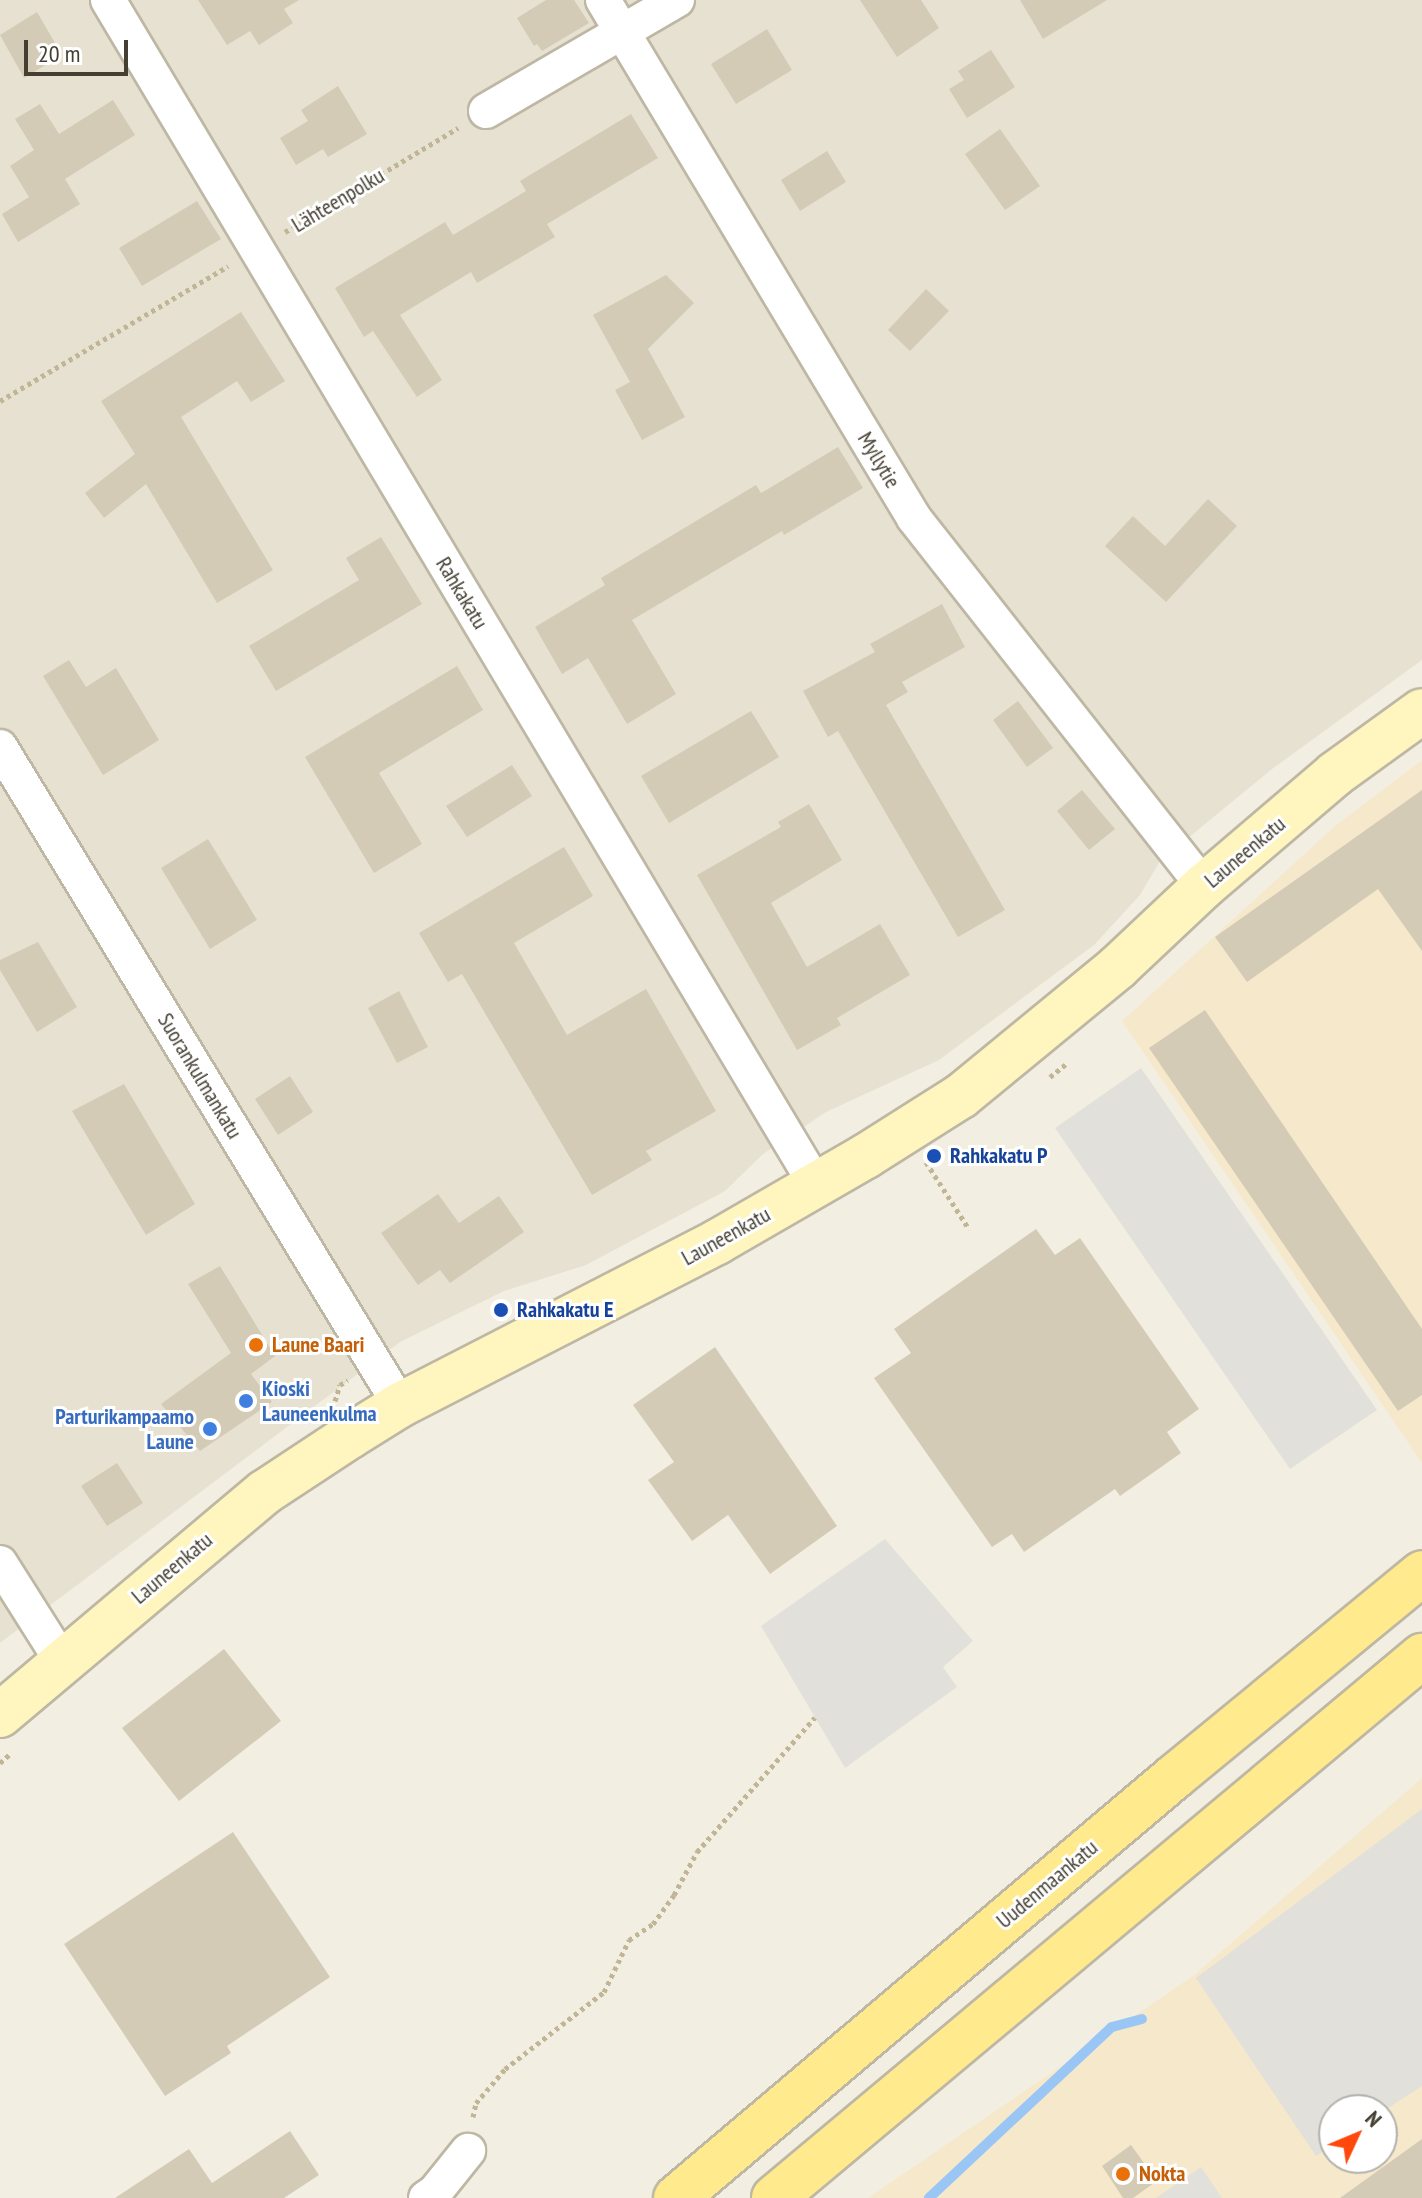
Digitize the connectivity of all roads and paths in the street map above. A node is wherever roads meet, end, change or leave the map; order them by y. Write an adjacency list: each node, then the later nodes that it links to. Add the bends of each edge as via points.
1 (108, 0): 6 (street, Rahkakatu)
2 (603, 0): 4 (street, Myllytie)
3 (677, 0): 4 (street)
4 (622, 32): 5 (street); 10 (street, Myllytie, via 914,518)
5 (486, 111): 6 (path, Lähteenpolku)
6 (257, 249): 7 (path, Lähteenpolku); 12 (street, Rahkakatu)
7 (0, 401)
8 (1422, 711): 10 (street, Launeenkatu, via 1335,774)
9 (0, 747): 14 (street, Suorankulmankatu)
10 (1204, 886): 12 (street, Launeenkatu, via 1118,967 961,1096)
11 (925, 1161): 13 (path)
12 (816, 1185): 15 (street, Launeenkatu, via 717,1242)
13 (969, 1229)
14 (375, 1365): 15 (street, Suorankulmankatu); 16 (path, via 340,1385)
15 (400, 1405): 20 (street, Launeenkatu, via 265,1492)
16 (332, 1409)
17 (0, 1563): 20 (street)
18 (1422, 1573): 25 (main road, Uudenmaankatu)
19 (1422, 1656): 26 (main road)
20 (62, 1661): 21 (street, Launeenkatu)
21 (0, 1715)
22 (815, 1717): 23 (path, via 697,1852 653,1924 629,1940 604,1992 505,2069 476,2103)
23 (468, 2151): 24 (street)
24 (426, 2198)
25 (676, 2198)
26 (774, 2198)

